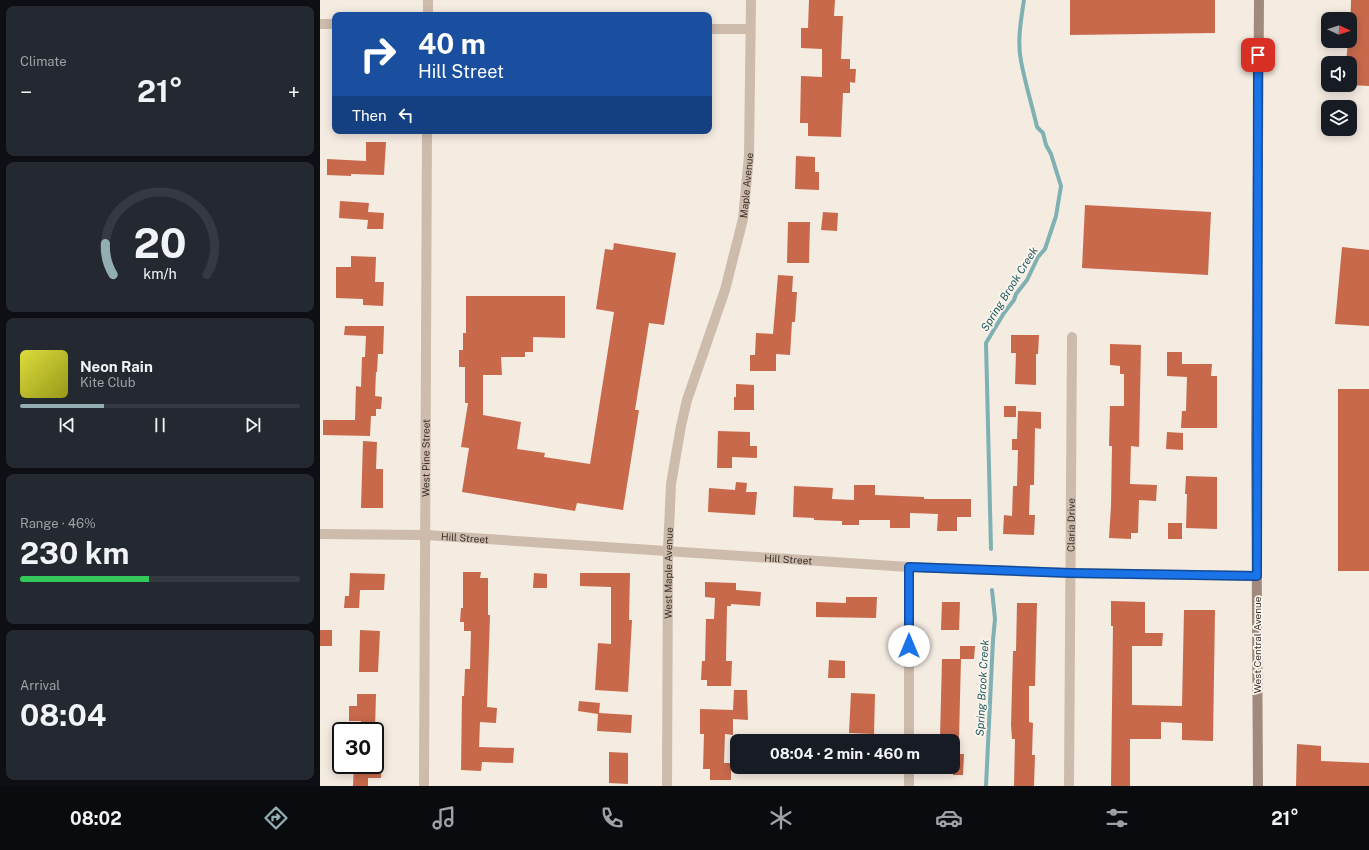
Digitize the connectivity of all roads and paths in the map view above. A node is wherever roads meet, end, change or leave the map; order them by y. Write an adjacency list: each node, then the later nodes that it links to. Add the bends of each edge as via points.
1 (428, 0): 4 (street)
2 (750, 0): 8 (street, Maple Avenue)
3 (1259, 0): 17 (street, West Central Avenue)
4 (428, 12)
5 (320, 24): 6 (street)
6 (332, 24)
7 (712, 29): 8 (street)
8 (750, 29): 11 (street, Maple Avenue, via 749,156 743,220 725,290)
9 (427, 134): 13 (street, West Pine Street)
10 (1072, 337): 16 (street, Claria Drive)
11 (700, 364): 14 (street, West Maple Avenue, via 687,400 678,441 671,484)
12 (320, 534): 13 (street, Hill Street)
13 (426, 535): 14 (street, Hill Street); 20 (street, West Pine Street)
14 (668, 550): 15 (street, Hill Street); 21 (street, West Maple Avenue)
15 (909, 567): 16 (street, Hill Street); 18 (street)
16 (1070, 573): 17 (street, Hill Street); 23 (street, Claria Drive)
17 (1257, 576): 24 (street, West Central Avenue)
18 (909, 734)
19 (909, 774): 22 (street)
20 (424, 786)
21 (667, 786)
22 (909, 786)
23 (1069, 786)
24 (1258, 786)

